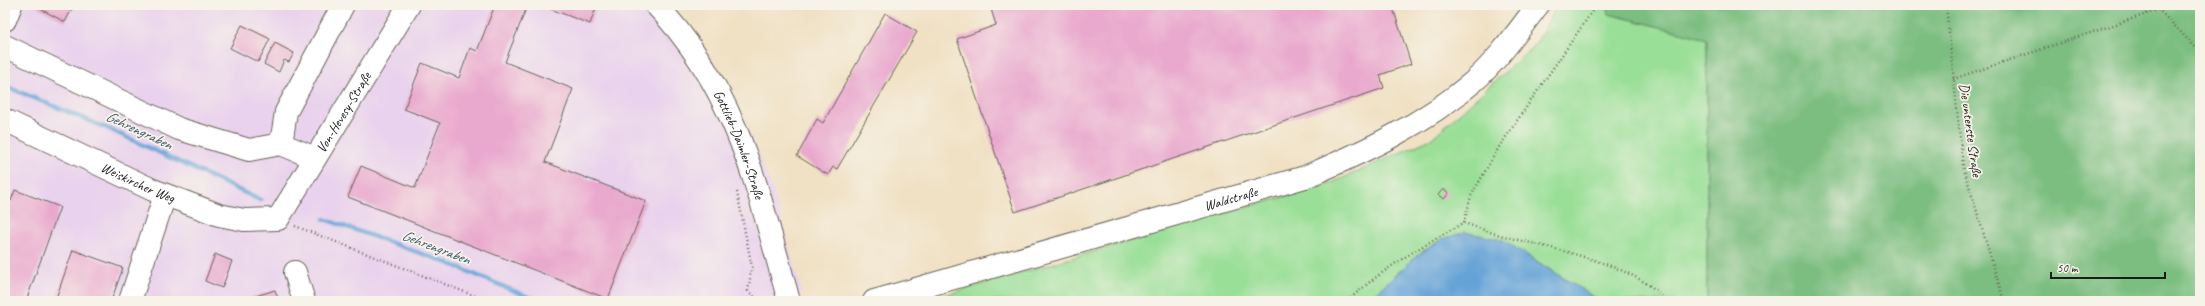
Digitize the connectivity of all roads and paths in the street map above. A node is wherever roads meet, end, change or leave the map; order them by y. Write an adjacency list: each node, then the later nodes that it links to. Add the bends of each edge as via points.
1 (11, 5): 11 (street)
2 (343, 5): 16 (street, via 286,112)
3 (409, 5): 17 (street, Von-Hevesy-Straße)
4 (633, 5): 10 (path)
5 (1538, 5): 28 (street, Waldstraße, via 1513,38 1474,81 1433,112 1344,160 1305,177)
6 (1595, 5): 21 (path, via 1499,147 1471,196)
7 (1946, 5): 14 (path, Die unterste Straße)
8 (2173, 5): 9 (path)
9 (2157, 9): 13 (path); 14 (path)
10 (649, 10): 27 (street, Gottlieb-Daimler-Straße, via 693,51 715,84 736,126 756,182)
11 (5, 20)
12 (5, 46): 16 (street, via 179,129 249,150)
13 (2200, 52)
14 (1953, 79): 31 (path, Die unterste Straße, via 1963,166)
15 (5, 120): 19 (street, Weiskircher Weg)
16 (281, 144): 17 (street)
17 (315, 158): 20 (street, Von-Hevesy-Straße)
18 (736, 185): 26 (path, via 752,267 748,291)
19 (165, 195): 20 (street, Weiskircher Weg, via 219,215 244,220); 23 (street)
20 (278, 219): 25 (path)
21 (1464, 223): 29 (path, via 1388,270); 30 (path, via 1510,238 1554,247 1620,270 1660,292)
22 (295, 272): 24 (street)
23 (130, 301)
24 (304, 301)
25 (488, 301)
26 (759, 301)
27 (789, 301)
28 (874, 301)
29 (1348, 301)
30 (1666, 301)
31 (2004, 301)

